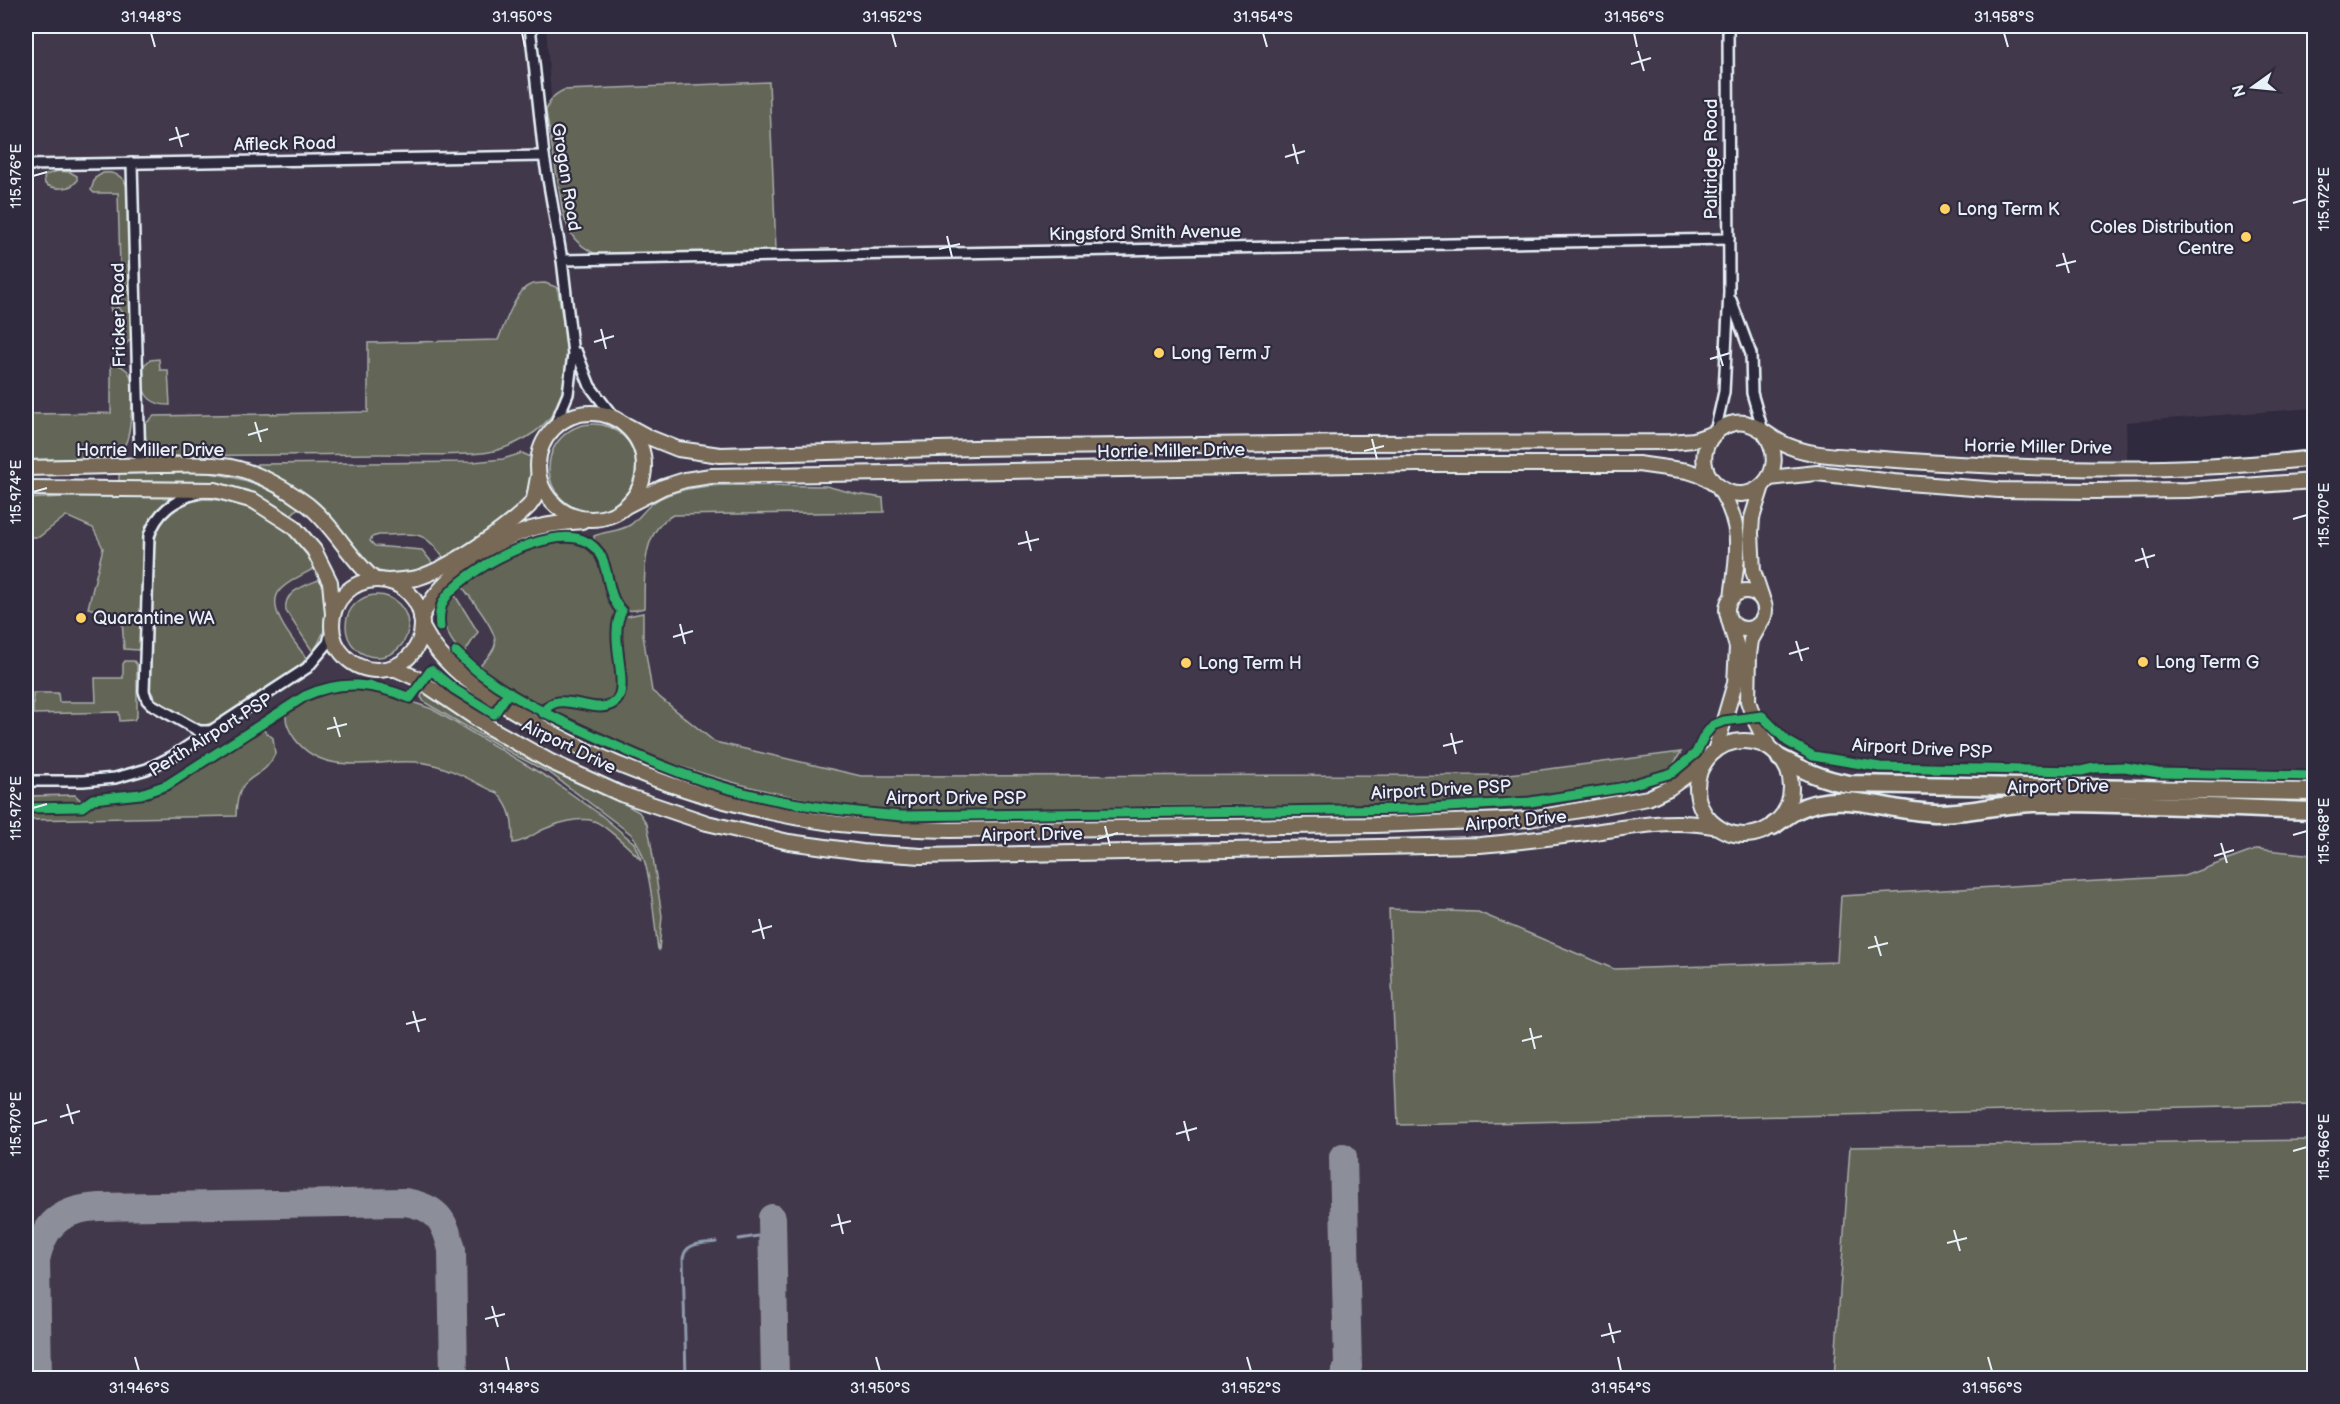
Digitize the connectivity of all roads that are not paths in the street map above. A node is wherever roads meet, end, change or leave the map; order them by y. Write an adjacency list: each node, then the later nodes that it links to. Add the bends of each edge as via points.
1 (530, 26): 3 (street, Grogan Road)
2 (1728, 26): 6 (street, Paltridge Road)
3 (544, 156): 4 (street, Affleck Road); 7 (street, Grogan Road)
4 (132, 163): 5 (street, Affleck Road); 15 (street, Fricker Road)
5 (26, 165)
6 (1729, 239): 7 (street, Kingsford Smith Avenue); 8 (street, Paltridge Road)
7 (562, 260): 9 (street, Grogan Road)
8 (1729, 292): 12 (street, Paltridge Road, via 1724,392); 13 (street, Paltridge Road, via 1749,346 1752,393)
9 (572, 333): 10 (street, Grogan Road, via 585,377); 11 (street, Grogan Road, via 571,380)
10 (620, 422): 11 (main road, via 603,414 577,414); 12 (main road, Horrie Miller Drive, via 670,447 720,455 974,448 1671,442 1694,440); 23 (main road, via 641,449 644,469 639,488)
11 (554, 427): 17 (main road, via 538,455)
12 (1715, 432): 13 (main road, via 1727,425 1744,423); 20 (main road, via 1704,458 1707,473)
13 (1764, 432): 14 (main road, Horrie Miller Drive, via 1782,443 1816,452 2000,466 2207,466); 18 (main road, via 1775,457)
14 (2314, 458)
15 (140, 466): 16 (main road, Horrie Miller Drive); 25 (main road, Horrie Miller Drive, via 230,467 271,482 310,507)
16 (26, 468)
17 (538, 476): 24 (main road, via 556,507); 26 (main road, via 529,506 464,555 415,579)
18 (1766, 482): 19 (main road, via 1817,473 1988,489 2094,491); 20 (main road, via 1739,494); 28 (main road, via 1752,518 1751,533 1753,572)
19 (2314, 482)
20 (1717, 485): 23 (main road, Horrie Miller Drive, via 1703,476 1672,467 1617,464 814,474 685,480); 27 (main road, via 1736,524)
21 (26, 488): 22 (main road)
22 (215, 490): 29 (main road, via 254,501 302,536 325,568); 35 (street, via 176,500 152,528 144,656 147,700 199,731)
23 (628, 505): 24 (main road, via 610,516)
24 (590, 520): 31 (main road, via 542,526 498,545 446,582 427,604)
25 (375, 580): 26 (main road); 29 (main road, via 348,590)
26 (389, 581): 31 (main road, via 413,597)
27 (1732, 597): 28 (main road, via 1747,591); 30 (main road, via 1727,608)
28 (1762, 598): 32 (main road, via 1766,609)
29 (333, 614): 33 (main road)
30 (1730, 620): 32 (main road, via 1744,629); 36 (main road, via 1737,647 1735,683)
31 (421, 623): 34 (main road, via 419,641 411,654); 38 (main road, Airport Drive, via 429,642 468,682 562,738 621,766 705,795 832,823 950,830 1375,825 1530,819 1648,798 1670,788)
32 (1760, 624): 37 (main road, via 1751,640 1748,701)
33 (332, 628): 34 (main road, via 340,648 355,664); 35 (street, via 328,643 307,668)
34 (385, 669): 43 (main road, Airport Drive, via 396,669 416,678 492,729 621,794 753,835 862,852 957,856 1468,846 1662,822)
35 (211, 731): 39 (street, via 171,757 131,774 83,781)
36 (1715, 751): 37 (main road, via 1730,743 1746,741); 38 (main road)
37 (1775, 753): 40 (highway, Airport Drive, via 1810,774 1849,784); 42 (main road, via 1789,775 1791,794 1785,812)
38 (1705, 762): 43 (main road, via 1698,779 1698,797 1705,814)
39 (26, 781)
40 (2314, 792)
41 (2314, 811): 42 (highway, Airport Drive, via 2030,803 1939,813 1837,800 1794,811)
42 (1773, 826): 43 (main road, via 1745,836)
43 (1718, 827)

